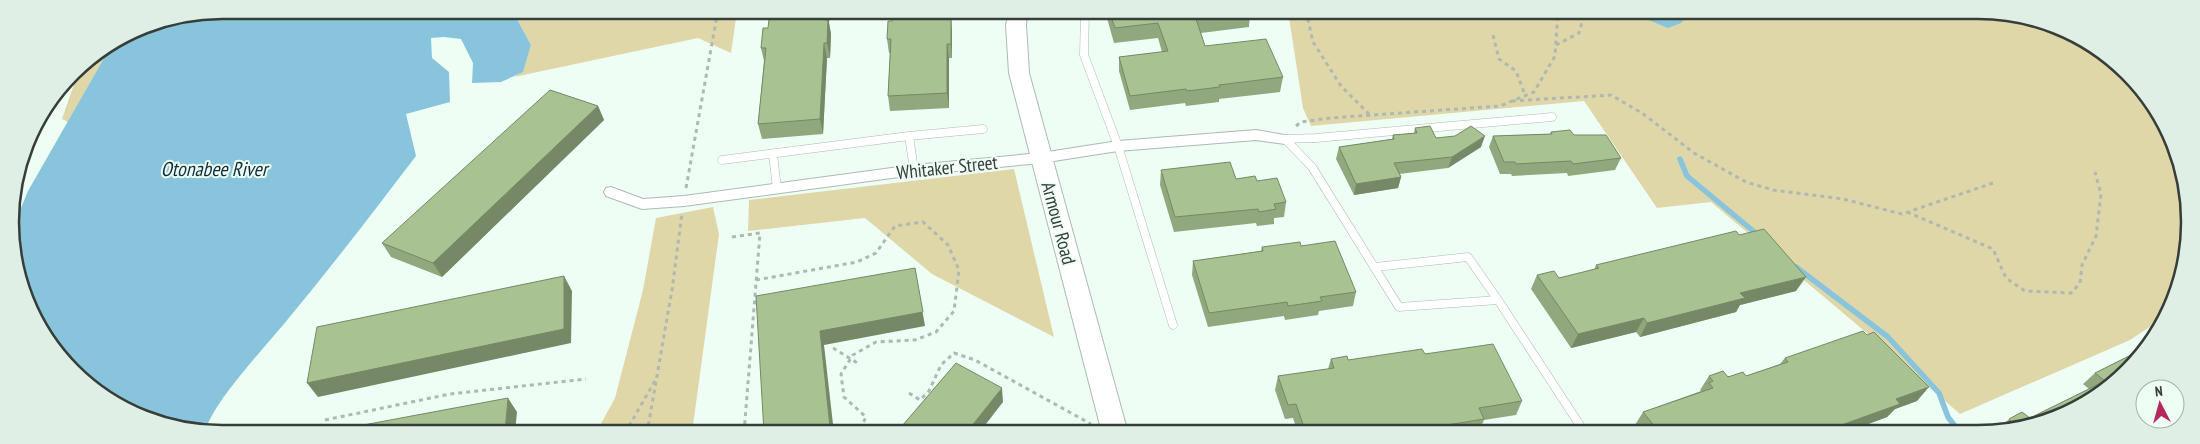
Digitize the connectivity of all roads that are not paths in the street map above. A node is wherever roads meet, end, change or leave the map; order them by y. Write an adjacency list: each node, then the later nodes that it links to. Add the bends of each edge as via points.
1 (1017, 19): 9 (main road, Armour Road, via 1019,73)
2 (1085, 19): 7 (lane, via 1084,55)
3 (1552, 117): 6 (lane)
4 (983, 129): 5 (lane)
5 (909, 136): 8 (lane); 11 (lane)
6 (1285, 138): 7 (street, Whitaker Street, via 1256,135); 14 (lane, via 1312,168)
7 (1118, 146): 9 (street, Whitaker Street); 16 (lane)
8 (773, 154): 10 (lane); 12 (lane)
9 (1041, 158): 11 (street, Whitaker Street); 17 (main road, Armour Road)
10 (722, 160)
11 (914, 170): 12 (street, Whitaker Street)
12 (777, 189): 13 (street, Whitaker Street, via 642,204)
13 (611, 192)
14 (1375, 267): 15 (lane, via 1399,307); 15 (lane, via 1468,257)
15 (1498, 300): 18 (lane)
16 (1173, 325)
17 (1113, 425)
18 (1580, 425)

